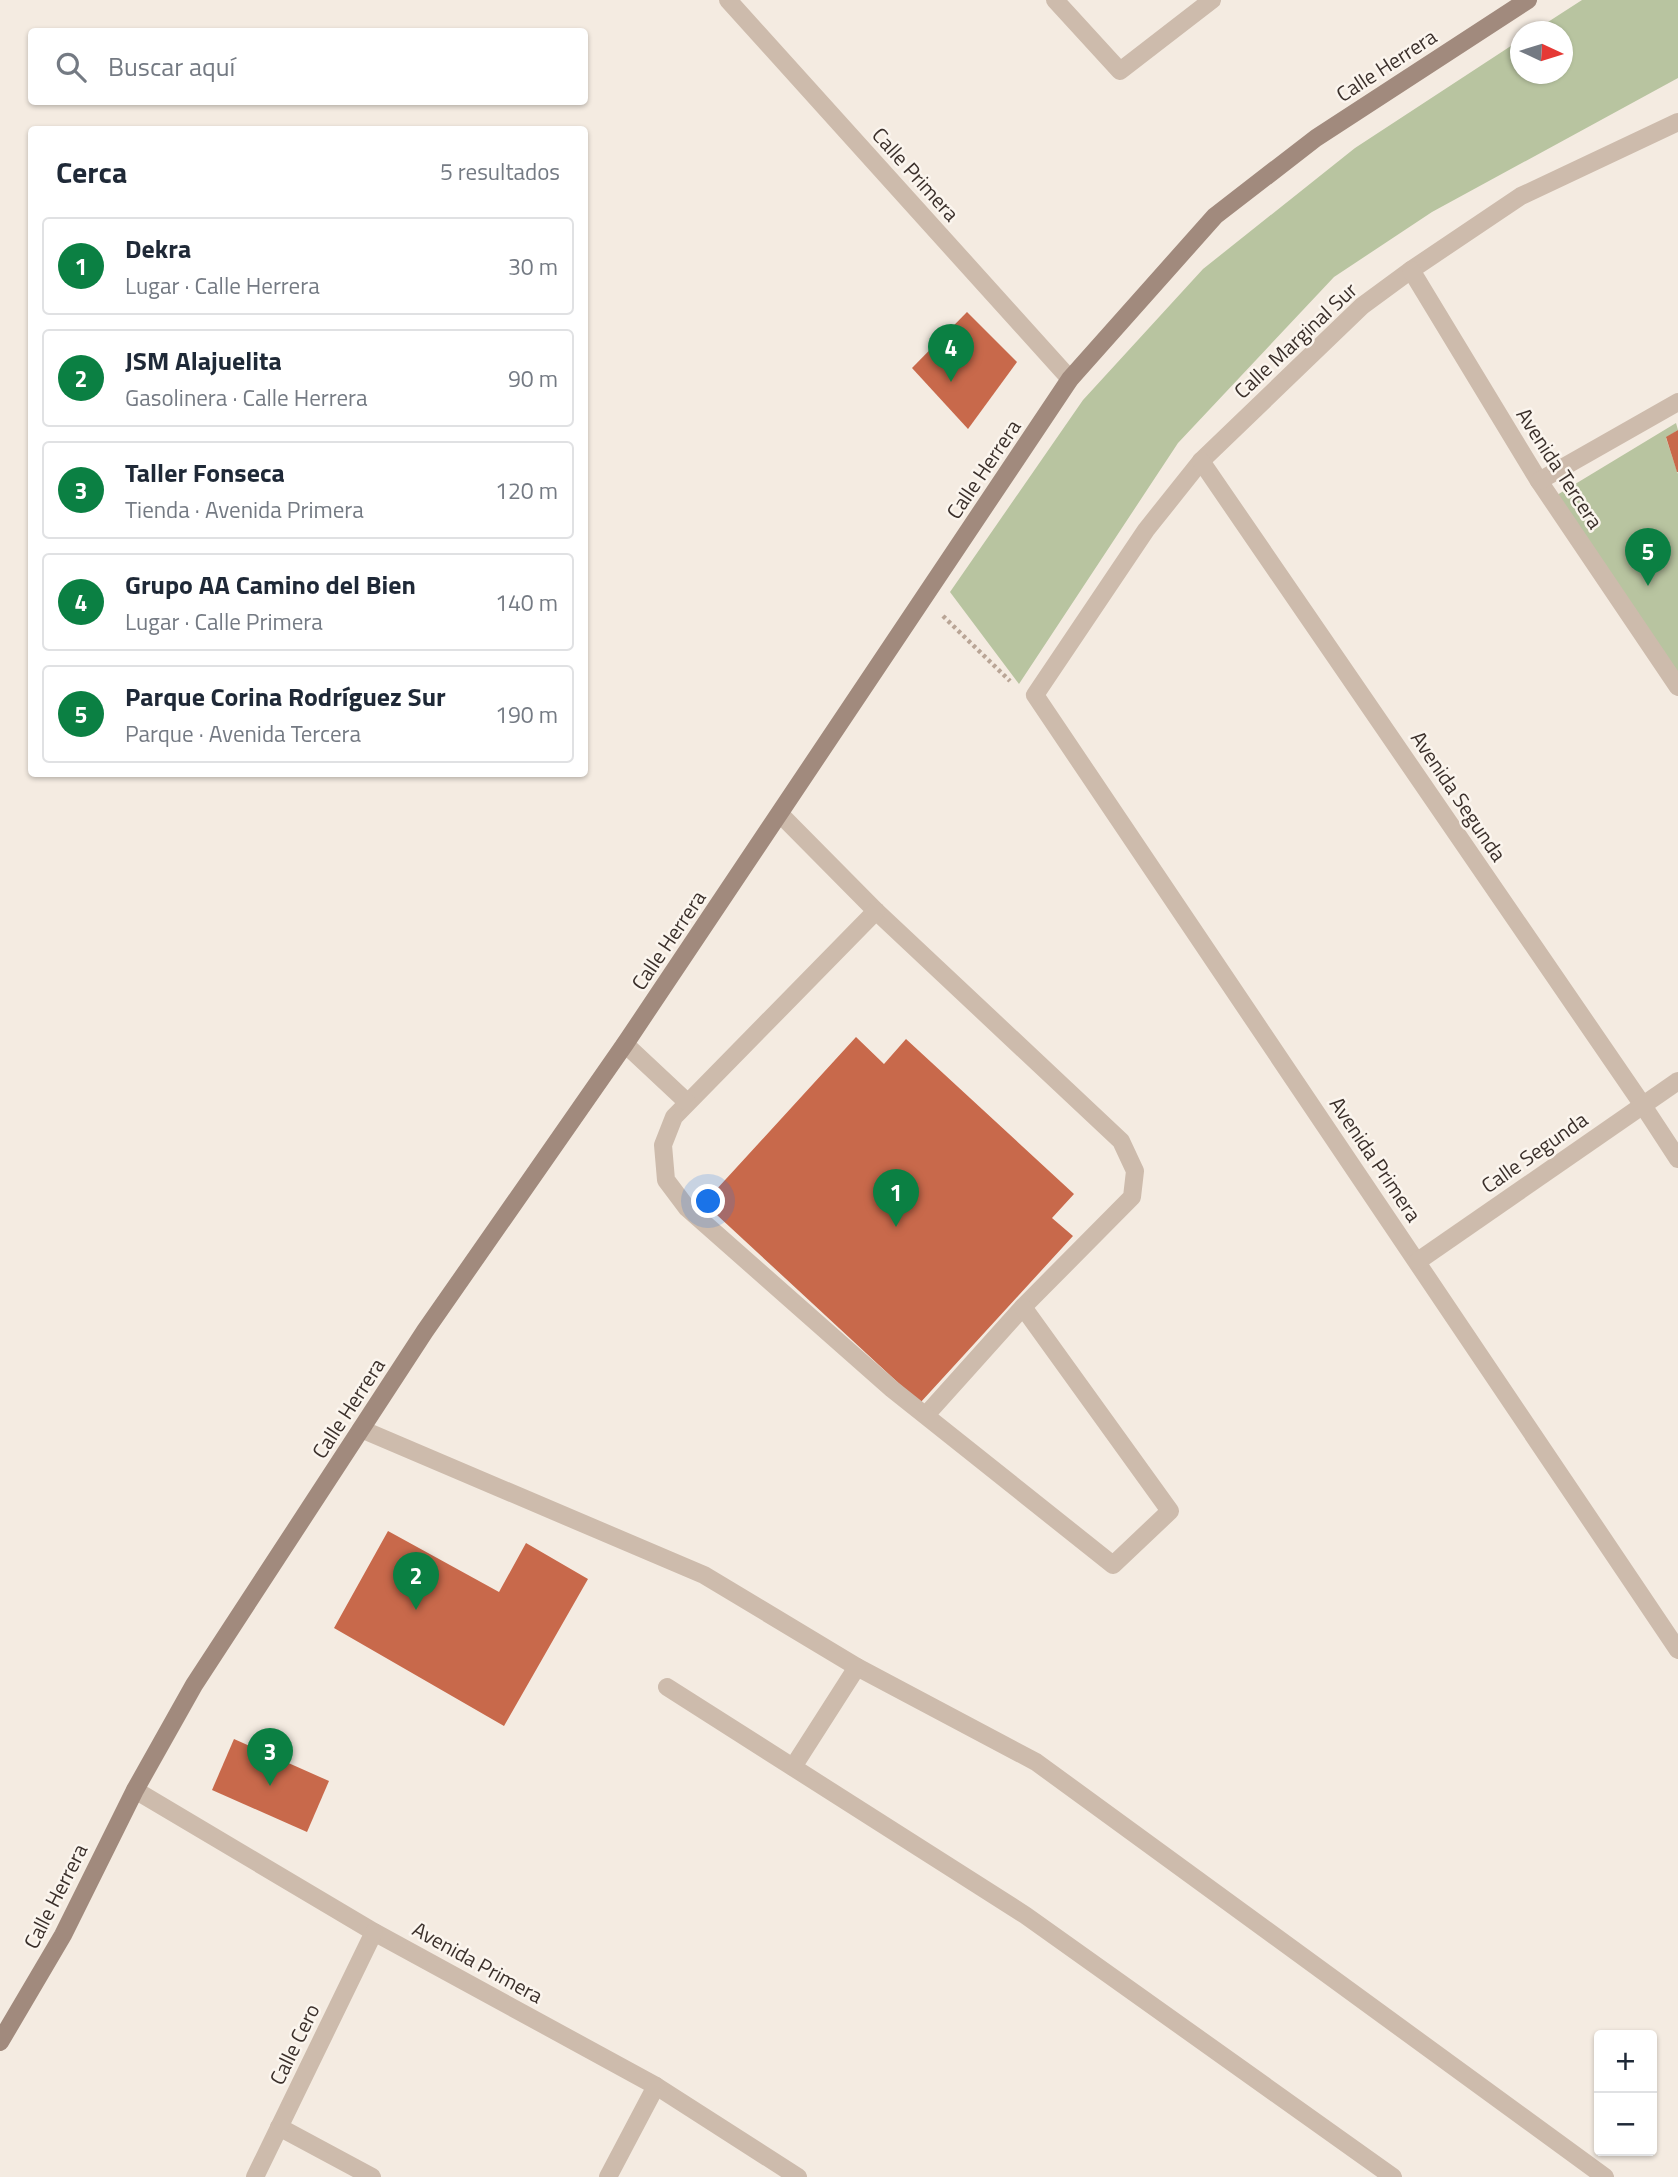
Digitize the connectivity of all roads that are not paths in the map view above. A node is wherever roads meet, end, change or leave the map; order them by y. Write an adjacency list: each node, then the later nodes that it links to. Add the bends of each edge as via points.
1 (728, 0): 7 (street, Calle Primera)
2 (1055, 0): 3 (street, via 1120,71)
3 (1212, 0)
4 (1528, 0): 7 (street, Calle Herrera, via 1317,138 1215,216)
5 (1678, 122): 6 (street, Calle Marginal Sur, via 1521,196)
6 (1411, 270): 9 (street, Calle Marginal Sur, via 1362,306); 10 (street, Avenida Tercera)
7 (1070, 379): 13 (street, Calle Herrera)
8 (1678, 402): 10 (street)
9 (1201, 461): 12 (street, Calle Marginal Sur, via 1146,530); 18 (street, Avenida Segunda)
10 (1539, 481): 11 (street, Avenida Tercera)
11 (1678, 687)
12 (1035, 695): 20 (street, Avenida Primera)
13 (779, 814): 14 (street); 15 (street, Calle Herrera)
14 (876, 911): 17 (street); 21 (street, via 1121,1141 1135,1171 1132,1197)
15 (625, 1044): 17 (street); 23 (street, Calle Herrera)
16 (1678, 1081): 18 (street, Calle Segunda)
17 (687, 1102): 22 (street, via 674,1117 663,1145 666,1180 687,1208)
18 (1642, 1104): 19 (street, Avenida Segunda); 20 (street, Calle Segunda)
19 (1678, 1159)
20 (1418, 1261): 24 (street, Avenida Primera)
21 (1023, 1307): 22 (street); 22 (street, via 1170,1511 1113,1564)
22 (926, 1415)
23 (361, 1429): 25 (street, via 704,1575); 28 (street, Calle Herrera, via 194,1685)
24 (1678, 1650)
25 (857, 1667): 27 (street); 33 (street, via 1036,1762)
26 (667, 1686): 27 (street)
27 (793, 1767): 38 (street, via 1025,1915)
28 (135, 1790): 29 (street, Avenida Primera); 30 (street, Calle Herrera, via 63,1935)
29 (374, 1931): 31 (street, Avenida Primera); 32 (street, Calle Cero)
30 (0, 2042)
31 (656, 2086): 36 (street); 37 (street, Avenida Primera)
32 (279, 2127): 34 (street, Calle Cero); 35 (street)
33 (1595, 2174)
34 (255, 2177)
35 (372, 2177)
36 (608, 2177)
37 (798, 2177)
38 (1393, 2177)

